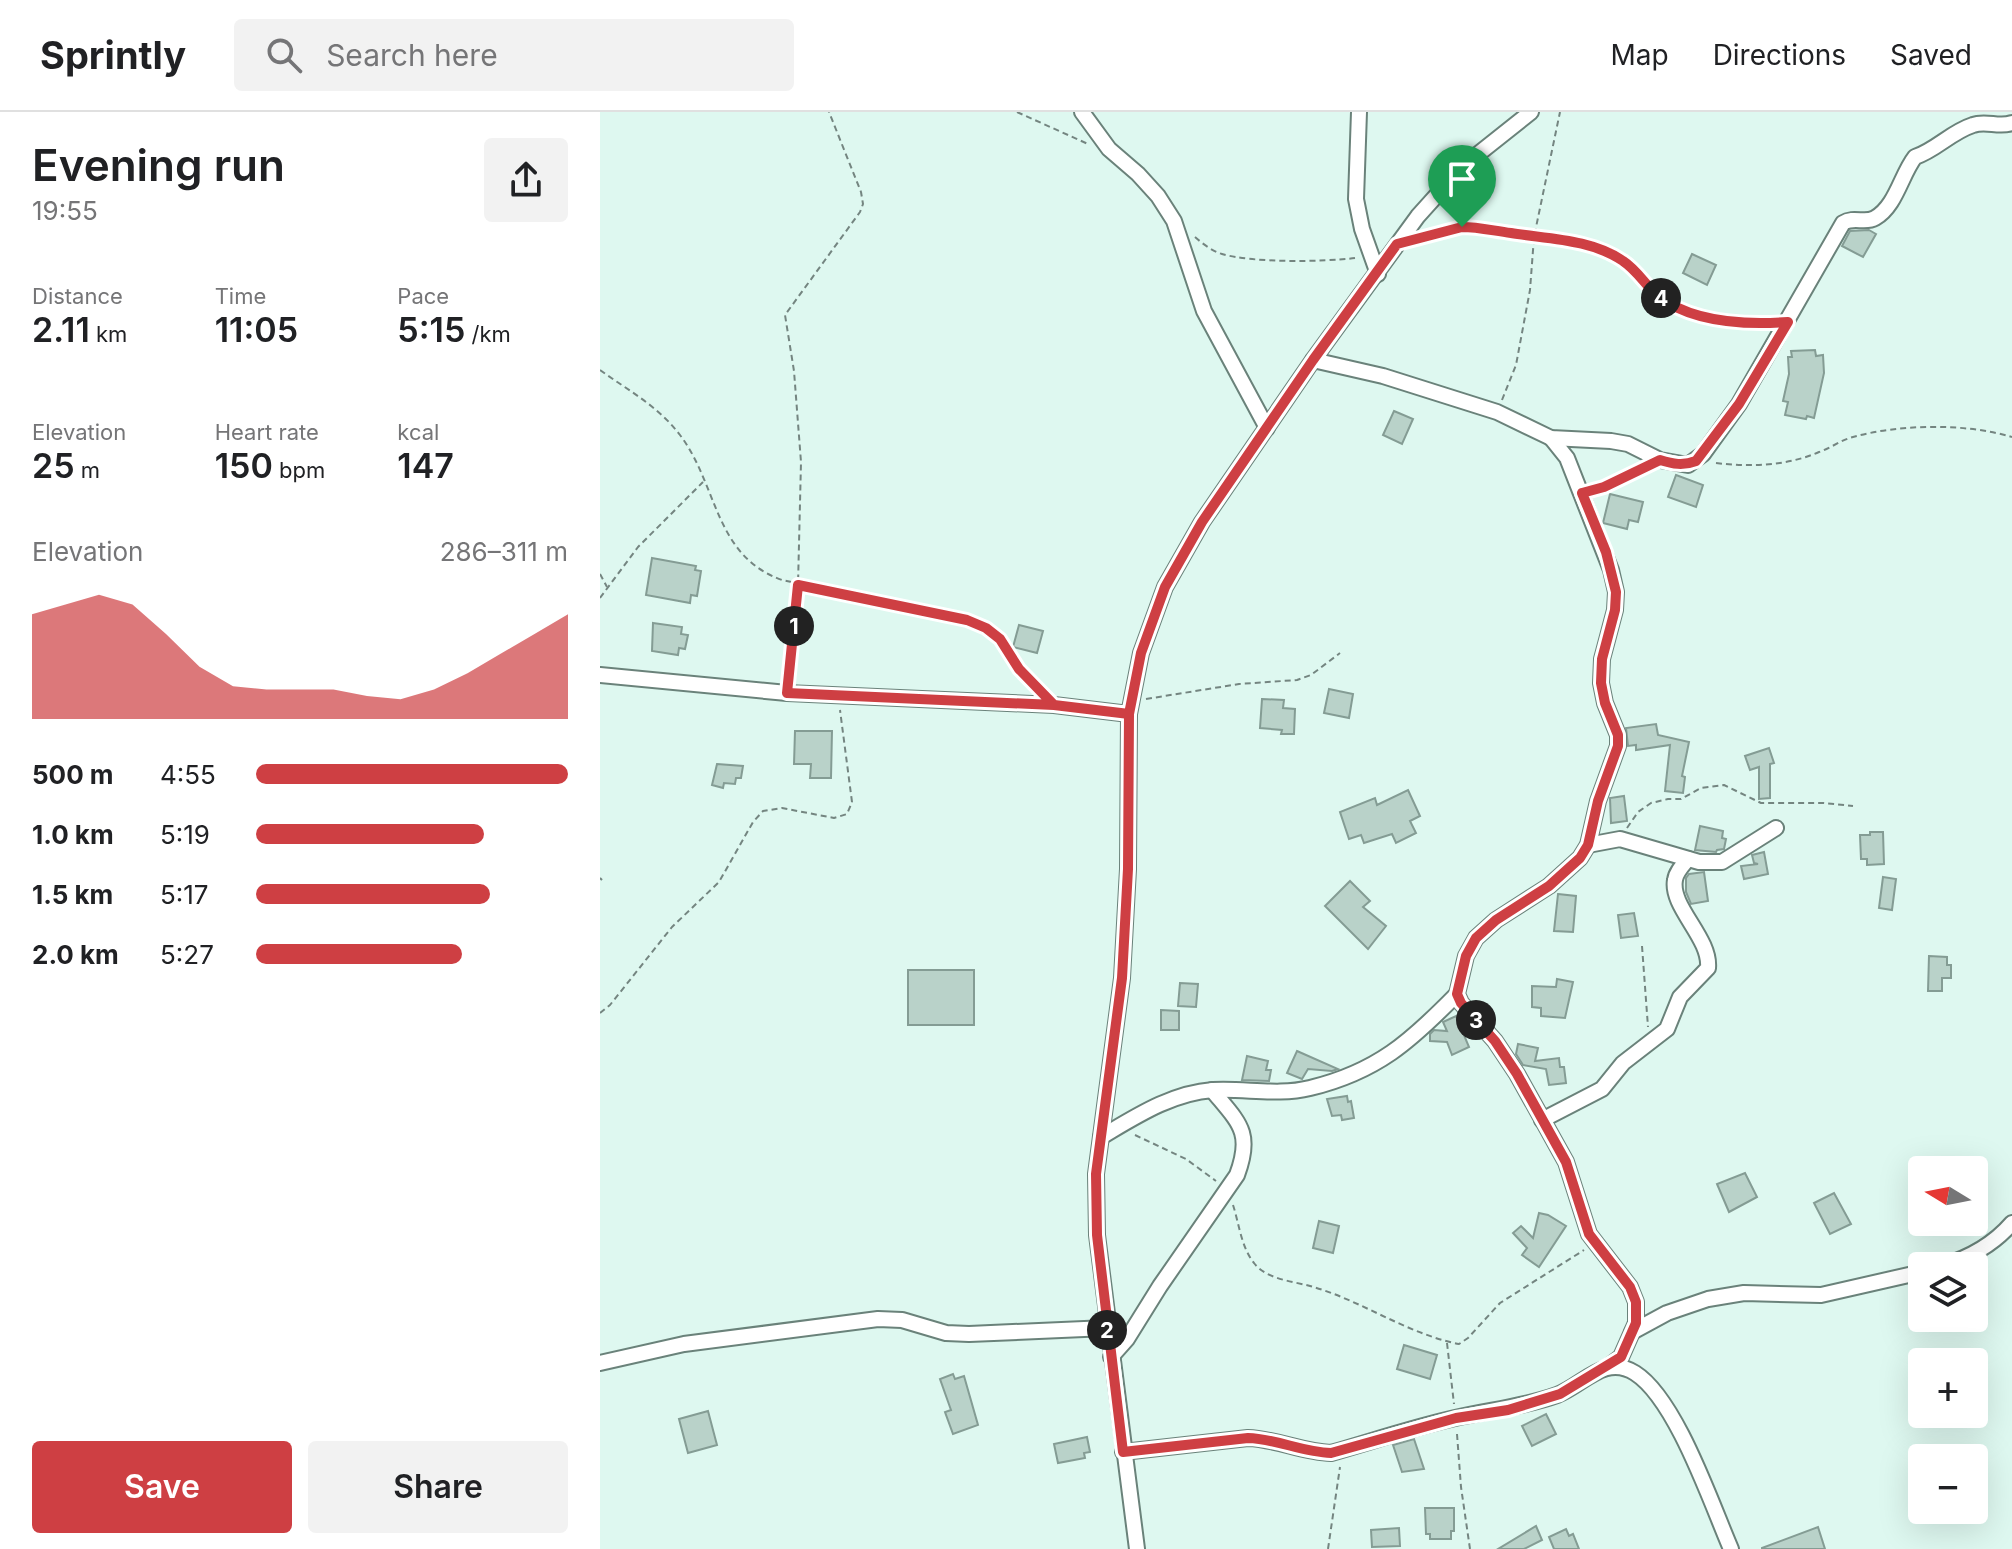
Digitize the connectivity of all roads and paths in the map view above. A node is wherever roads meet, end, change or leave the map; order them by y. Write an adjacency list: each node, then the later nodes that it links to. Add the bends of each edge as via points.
1 (829, 112): 26 (path, via 863,204 785,315 801,462)
2 (1017, 112): 8 (path)
3 (1082, 112): 8 (street)
4 (1359, 112): 12 (street, via 1356,199)
5 (1531, 112): 11 (street, via 1463,166)
6 (1560, 112): 10 (path)
7 (2012, 123): 14 (street, via 1971,125 1915,157 1876,218 1848,219 1839,228)
8 (1109, 149): 9 (street, via 1158,196)
9 (1174, 221): 12 (path, via 1203,245 1236,257 1332,261); 18 (street, via 1204,311)
10 (1534, 237): 11 (path, via 1462,227); 14 (path, via 1593,247 1623,261 1675,307 1730,321); 17 (path, via 1516,365)
11 (1397, 244): 13 (street)
12 (1372, 255): 13 (street)
13 (1378, 274): 15 (street)
14 (1788, 322): 22 (street, via 1739,404)
15 (1313, 360): 17 (street); 18 (street)
16 (600, 370): 23 (path, via 639,394 670,423 693,453)
17 (1497, 412): 20 (street)
18 (1267, 428): 34 (street, via 1165,587 1141,653)
19 (2012, 437): 22 (path, via 1932,427 1851,437 1784,463)
20 (1551, 438): 21 (street, via 1628,444); 24 (street, via 1567,458)
21 (1660, 460): 22 (street, via 1688,465); 24 (path)
22 (1696, 461)
23 (704, 480): 26 (path, via 732,542 747,561); 27 (path, via 638,547)
24 (1582, 493): 38 (street, via 1616,592 1601,683 1618,746)
25 (600, 574): 27 (path)
26 (798, 585): 31 (path); 33 (path, via 986,628)
27 (607, 588): 28 (path)
28 (600, 598)
29 (1340, 653): 34 (path, via 1297,680 1194,690 1145,699)
30 (600, 675): 31 (street)
31 (787, 693): 32 (street)
32 (838, 693): 33 (street); 42 (path, via 852,802 847,814 834,818 782,808 763,811 719,882 672,927)
33 (1054, 705): 34 (street)
34 (1130, 710): 47 (street, via 1122,978)
35 (1853, 806): 37 (path, via 1776,805 1724,785 1701,788 1681,799 1651,803)
36 (1776, 828): 39 (street, via 1722,862)
37 (1620, 839): 38 (street); 39 (street)
38 (1588, 845): 41 (street, via 1549,886 1476,938)
39 (1688, 859): 43 (street, via 1676,875 1675,890 1698,933 1708,968 1680,997 1667,1029)
40 (1642, 946): 43 (path)
41 (1457, 994): 44 (street, via 1418,1034 1358,1072 1309,1089); 45 (street, via 1495,1041)
42 (600, 1013)
43 (1651, 1044): 45 (street, via 1623,1063 1602,1089)
44 (1212, 1090): 46 (street, via 1137,1114); 48 (street, via 1245,1136 1244,1156)
45 (1542, 1120): 50 (street, via 1566,1162)
46 (1118, 1127): 47 (street); 48 (path, via 1186,1159)
47 (1101, 1137): 53 (street, via 1096,1224)
48 (1228, 1190): 55 (path, via 1245,1246 1267,1275 1335,1293); 56 (street)
49 (2012, 1223): 51 (street)
50 (1595, 1244): 54 (street, via 1630,1287 1637,1314); 55 (path, via 1500,1303 1459,1344)
51 (1978, 1252)
52 (1908, 1275): 54 (street, via 1821,1295 1744,1293 1708,1299)
53 (1107, 1328): 56 (street); 57 (street, via 969,1334 878,1319 684,1344)
54 (1632, 1332): 58 (street, via 1621,1357)
55 (1447, 1341): 59 (path)
56 (1111, 1357): 61 (street)
57 (600, 1363)
58 (1608, 1367): 59 (street, via 1560,1394); 65 (street, via 1636,1374 1674,1419)
59 (1456, 1418): 60 (street); 64 (path)
60 (1339, 1451): 61 (street, via 1314,1452 1248,1438); 63 (path)
61 (1123, 1452): 62 (street)
62 (1137, 1549)
63 (1328, 1549)
64 (1470, 1549)
65 (1731, 1549)

